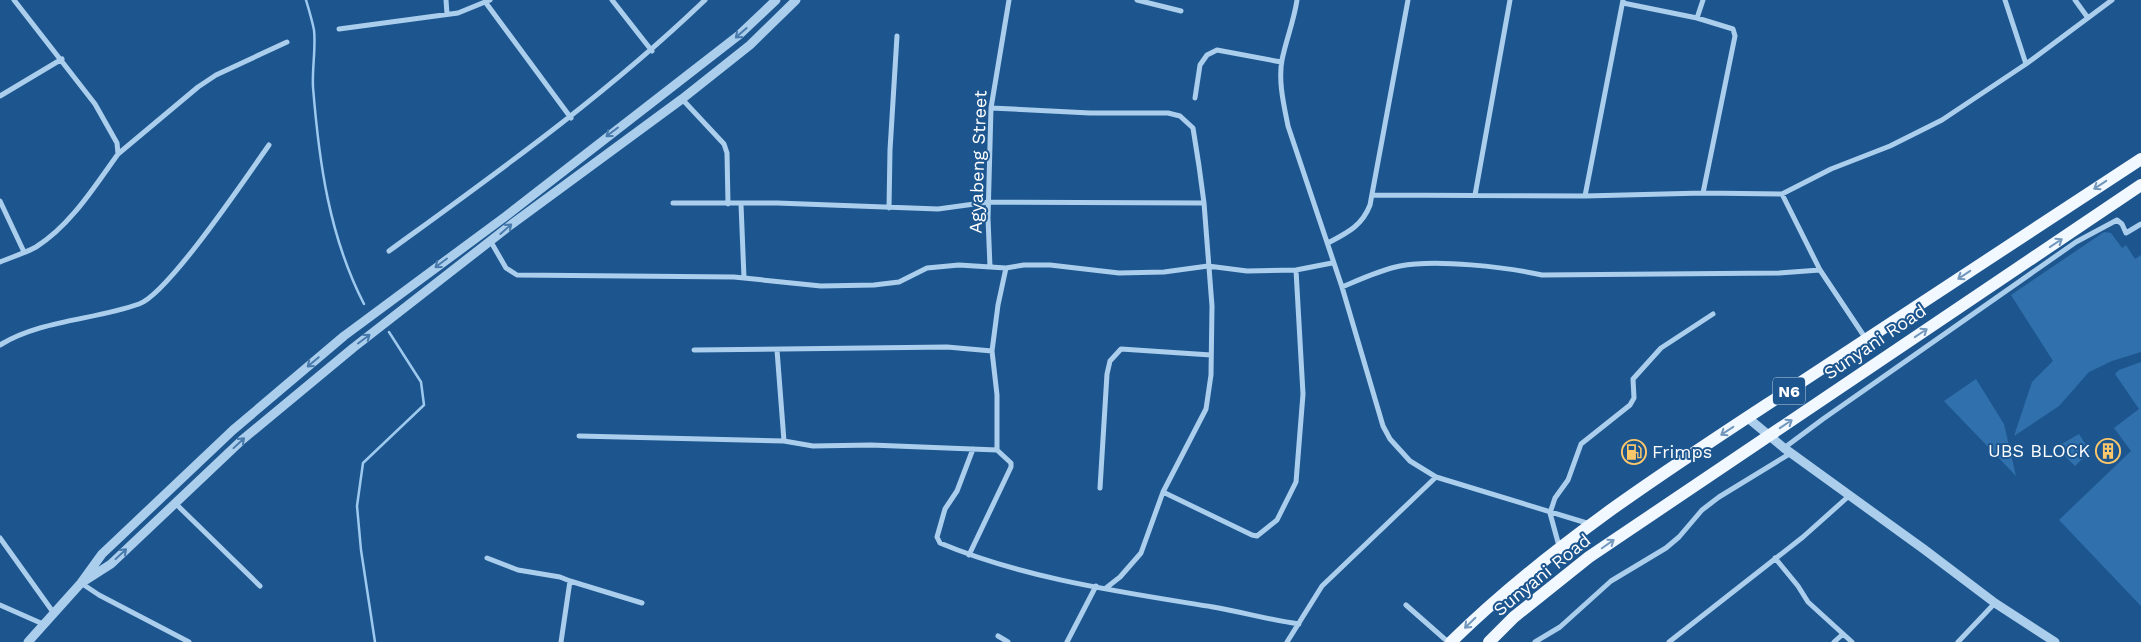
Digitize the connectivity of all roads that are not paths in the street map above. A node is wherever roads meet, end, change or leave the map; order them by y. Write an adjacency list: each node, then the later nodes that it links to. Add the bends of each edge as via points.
1 (14, 0): 26 (street)
2 (446, 0): 19 (street)
3 (612, 0): 25 (street)
4 (705, 0): 25 (street)
5 (776, 0): 91 (street, one-way to 91, via 739,35 506,216 344,336 233,430 102,554)
6 (796, 0): 31 (street, via 750,45)
7 (1009, 0): 32 (street, Agyabeng Street)
8 (1137, 0): 18 (street)
9 (1297, 0): 27 (street)
10 (1408, 0): 41 (street)
11 (1510, 0): 39 (street)
12 (1703, 0): 20 (street)
13 (2005, 0): 28 (street)
14 (2075, 0): 21 (street)
15 (2112, 0): 21 (street)
16 (488, 1): 19 (street); 33 (street)
17 (1623, 1): 20 (street); 42 (street)
18 (1181, 11)
19 (447, 14): 22 (street)
20 (1697, 18): 38 (street, via 1727,25 1735,36)
21 (2088, 18): 28 (street)
22 (339, 29)
23 (897, 36): 49 (street)
24 (287, 42): 35 (street, via 216,75)
25 (652, 51): 33 (street)
26 (62, 59): 29 (street); 35 (street, via 113,134 118,143)
27 (1281, 62): 30 (street, via 1217,50 1207,55 1200,65); 52 (street, via 1282,99 1288,126)
28 (2026, 64): 40 (street, via 1942,120)
29 (0, 96)
30 (1195, 98)
31 (682, 99): 47 (street, via 724,144); 51 (street, one-way to 31)
32 (991, 108): 44 (street, Agyabeng Street); 46 (street, via 1180,116 1192,128)
33 (571, 118): 53 (street)
34 (269, 145): 66 (street, via 190,253 146,301 34,331)
35 (118, 154): 54 (street, via 76,209 53,233)
36 (2141, 158): 65 (main road, N6, one-way to 65)
37 (2141, 185): 72 (main road, Sunyani Road / N6, one-way to 37)
38 (1703, 193): 40 (street); 42 (street)
39 (1475, 194): 41 (street); 42 (street)
40 (1782, 194): 61 (street)
41 (1372, 195): 52 (street, via 1365,216 1352,231)
42 (1585, 196)
43 (0, 201): 54 (street)
44 (989, 202): 46 (street); 49 (street, via 938,209); 58 (street, Agyabeng Street)
45 (673, 203): 47 (street)
46 (1204, 203): 57 (street)
47 (728, 204): 48 (street)
48 (741, 204): 49 (street); 62 (street)
49 (889, 208)
50 (2141, 224): 77 (street, via 2126,233 2117,220 2076,242 1903,362)
51 (491, 242): 62 (street, via 506,268 517,275); 82 (street, one-way to 51, via 242,440 330,366)
52 (1328, 243): 56 (street)
53 (389, 251)
54 (24, 252): 55 (street)
55 (0, 262)
56 (1332, 263): 60 (street); 63 (street)
57 (1208, 266): 59 (street, via 1128,273 1092,272 1050,265); 60 (street, via 1247,271); 70 (street, via 1212,306)
58 (990, 267): 59 (street); 62 (street, via 927,268 899,282 874,285 821,286)
59 (1006, 268): 69 (street)
60 (1296, 270): 80 (street, via 1303,394 1300,452 1296,482 1277,520 1257,536 1252,535)
61 (1820, 270): 63 (street, via 1542,275 1521,270 1430,264 1400,266); 65 (street)
62 (744, 278)
63 (1342, 287): 78 (street, via 1383,426 1410,461)
64 (1713, 314): 83 (street, via 1661,348 1638,371 1630,405 1580,444 1568,480 1555,498)
65 (1866, 340): 71 (main road, N6)
66 (0, 345)
67 (694, 350): 68 (street)
68 (777, 350): 69 (street, via 946,347); 74 (street)
69 (992, 351): 76 (street, via 997,395)
70 (1211, 355): 79 (street, via 1121,349 1110,361); 80 (street, via 1206,409)
71 (1748, 418): 72 (street); 84 (main road, N6, one-way to 84)
72 (1769, 435): 77 (street); 111 (main road, Sunyani Road / N6, one-way to 72, via 1514,617 1589,557)
73 (579, 436): 74 (street)
74 (784, 441): 75 (street, via 813,446)
75 (973, 449): 76 (street); 87 (street, via 957,491 945,510 937,537 940,543)
76 (997, 450): 87 (street, via 1011,463 1011,467)
77 (1787, 451): 81 (street); 112 (street, via 1702,510 1680,537 1611,581 1560,627)
78 (1436, 477): 83 (street); 101 (street, via 1322,586)
79 (1100, 488)
80 (1163, 492): 94 (street, via 1141,553)
81 (1850, 495): 89 (street); 96 (street)
82 (175, 504): 91 (street, one-way to 82, via 111,564); 92 (street)
83 (1550, 513): 84 (street); 86 (street)
84 (1591, 524): 86 (main road, N6)
85 (0, 538): 99 (street)
86 (1560, 546): 110 (main road, N6, one-way to 110)
87 (969, 555): 93 (street, via 1006,568)
88 (487, 558): 90 (street, via 518,570)
89 (1775, 558): 102 (street, via 1808,602); 113 (street)
90 (570, 581): 95 (street); 106 (street)
91 (81, 583): 99 (street); 105 (street)
92 (260, 586)
93 (1096, 586): 94 (street); 108 (street)
94 (1106, 588): 101 (street)
95 (642, 603)
96 (1995, 603): 116 (street); 117 (street)
97 (0, 605): 100 (street)
98 (1406, 605): 110 (street)
99 (53, 612): 100 (street)
100 (43, 624): 104 (street)
101 (1299, 624): 109 (street)
102 (1843, 634): 114 (street); 115 (street)
103 (998, 636): 107 (street)
104 (28, 642)
105 (189, 642)
106 (561, 642)
107 (1008, 642)
108 (1067, 642)
109 (1287, 642)
110 (1449, 642)
111 (1490, 642)
112 (1535, 642)
113 (1668, 642)
114 (1834, 642)
115 (1852, 642)
116 (1958, 642)
117 (2055, 642)

